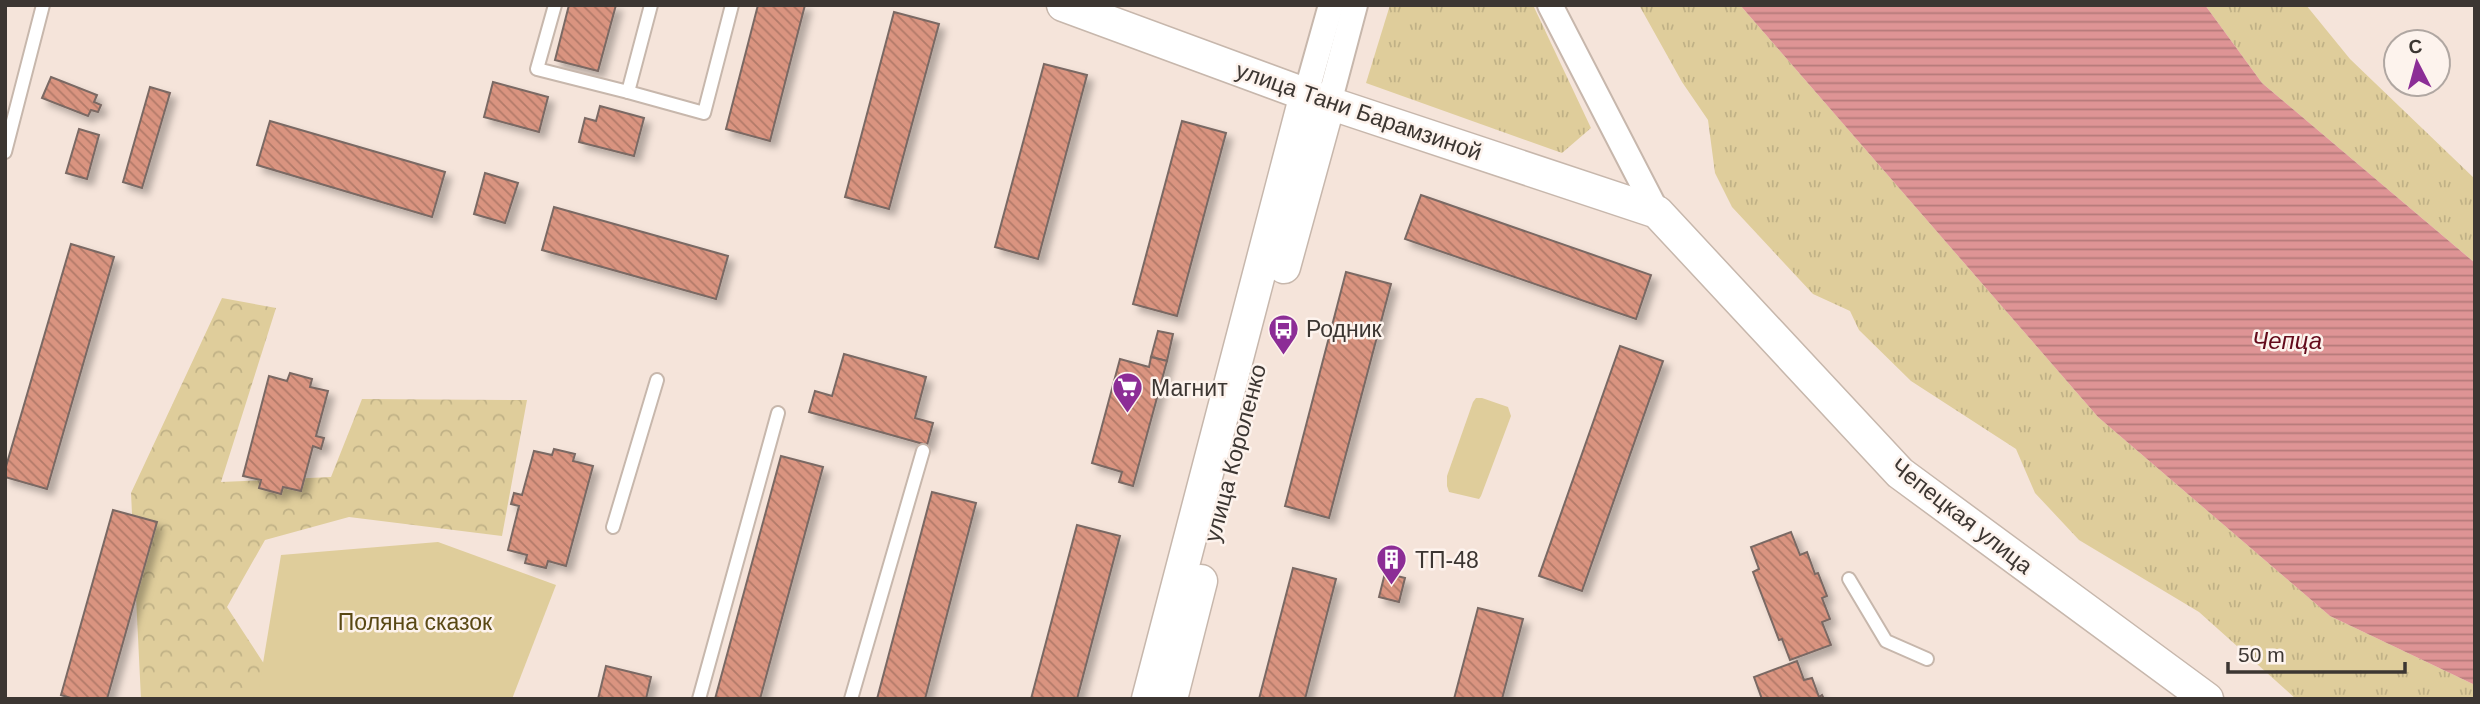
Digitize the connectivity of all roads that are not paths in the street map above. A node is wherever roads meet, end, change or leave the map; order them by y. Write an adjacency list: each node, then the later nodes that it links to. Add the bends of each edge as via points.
1 (43, 5): 11 (lane)
2 (555, 5): 9 (lane, via 537,69)
3 (651, 5): 9 (lane)
4 (732, 5): 9 (lane, via 704,113)
5 (1063, 5): 10 (street, улица Тани Барамзиной)
6 (1331, 5): 10 (street, улица Короленко, via 1318,51)
7 (1355, 5): 10 (street, улица Короленко)
8 (1550, 5): 12 (street)
9 (628, 92)
10 (1318, 99): 12 (street, улица Тани Барамзиной); 21 (street, улица Короленко); 22 (street, улица Короленко)
11 (5, 152)
12 (1657, 212): 23 (street, Чепецкая улица, via 1900,473)
13 (657, 380): 16 (lane)
14 (778, 413): 19 (lane)
15 (923, 451): 20 (lane)
16 (613, 527)
17 (1849, 579): 18 (lane, via 1886,641)
18 (1927, 659)
19 (699, 699)
20 (851, 699)
21 (1148, 699)
22 (1171, 699)
23 (2207, 699)

